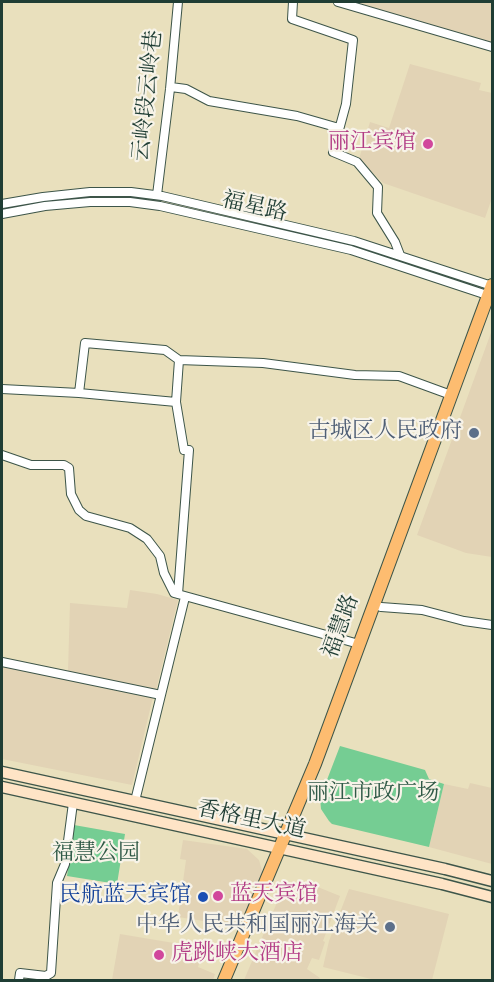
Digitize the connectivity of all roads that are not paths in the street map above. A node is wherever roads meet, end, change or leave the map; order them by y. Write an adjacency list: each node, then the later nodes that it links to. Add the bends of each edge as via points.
1 (178, 2): 5 (street, 云岭段云岭巷)
2 (293, 2): 6 (street, via 292,19 353,40 346,105)
3 (338, 2): 4 (street)
4 (492, 47)
5 (171, 87): 6 (street, via 186,89 208,101 297,116); 7 (street, 云岭段云岭巷)
6 (339, 128): 10 (street, via 333,153 357,162 378,187 377,213)
7 (157, 195): 8 (street, 福星路, via 90,192); 10 (street, 福星路)
8 (2, 204)
9 (2, 214): 11 (street, 福星路, via 90,202 160,206 351,250)
10 (400, 255): 11 (street, 福星路)
11 (492, 290): 16 (main road, 福慧路)
12 (492, 309): 20 (main road, 福慧路)
13 (180, 360): 15 (street, via 165,350 85,343); 16 (street, via 399,376); 17 (street)
14 (2, 389): 15 (street)
15 (79, 393): 17 (street)
16 (451, 395): 22 (main road, 福慧路)
17 (176, 402): 19 (street, via 184,450 189,450)
18 (2, 455): 19 (street, via 31,465 69,468 71,494 79,510 86,516 130,528 147,539 160,555 174,593)
19 (182, 596): 22 (street); 24 (street)
20 (381, 607): 21 (street, via 422,610); 29 (main road, 福慧路, via 322,766)
21 (492, 625)
22 (359, 644): 29 (main road, 福慧路)
23 (2, 662): 24 (street)
24 (161, 695): 27 (street)
25 (2, 772): 27 (main road, 香格里大道)
26 (2, 788): 28 (main road, 香格里大道)
27 (135, 801): 29 (main road, 香格里大道)
28 (73, 803): 30 (main road, 香格里大道); 33 (street, via 65,864 57,884 51,973 20,973)
29 (289, 835): 30 (main road, 福慧路); 31 (main road, 香格里大道)
30 (283, 849): 32 (main road, 香格里大道); 34 (main road, 福慧路); 35 (main road, 福慧路)
31 (492, 881)
32 (492, 897)
33 (19, 981)
34 (224, 981)
35 (233, 981)

